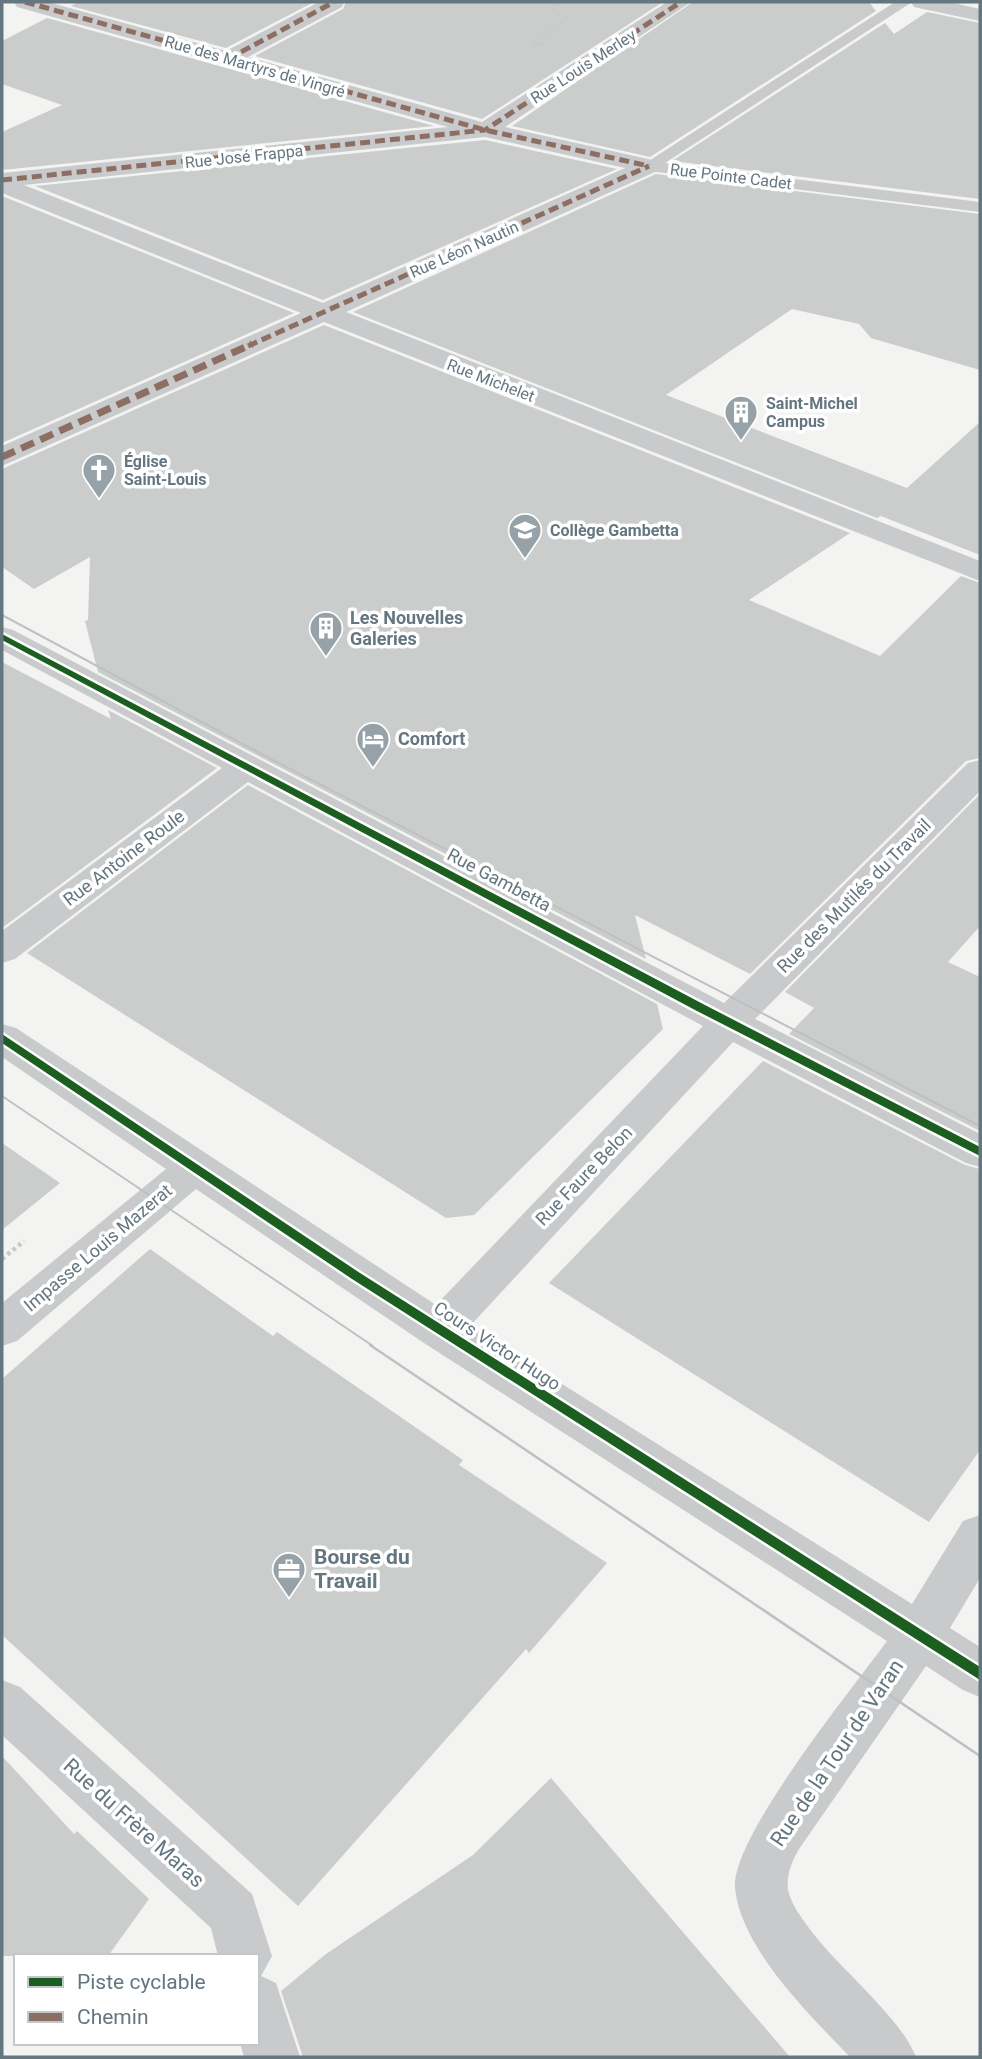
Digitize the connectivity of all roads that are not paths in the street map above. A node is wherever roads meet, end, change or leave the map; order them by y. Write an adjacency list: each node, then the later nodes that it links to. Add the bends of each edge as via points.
1 (25, 2): 7 (street, Rue des Martyrs de Vingré)
2 (334, 2): 7 (street)
3 (681, 2): 8 (street, Rue Louis Merley)
4 (905, 2): 9 (lane, Rue Léon Nautin)
5 (922, 2): 6 (street)
6 (980, 15)
7 (228, 59): 8 (street, Rue des Martyrs de Vingré)
8 (485, 130): 9 (street, Rue Pointe Cadet); 10 (street, Rue José Frappa)
9 (649, 166): 12 (lane, Rue Pointe Cadet); 13 (street, Rue Léon Nautin)
10 (2, 180)
11 (2, 185): 13 (street, Rue Michelet)
12 (980, 207)
13 (322, 313): 14 (street, Rue Léon Nautin); 15 (street, Rue Michelet)
14 (2, 457)
15 (980, 572)
16 (2, 637): 17 (street, Rue Gambetta)
17 (246, 767): 19 (street, Rue Antoine Roule); 20 (street, Rue Gambetta)
18 (980, 771): 20 (street, Rue des Mutilés du Travail)
19 (2, 950)
20 (729, 1023): 22 (street, Rue Gambetta); 25 (street, Rue Faure Belon)
21 (2, 1038): 23 (street, Cours Victor Hugo)
22 (980, 1152)
23 (194, 1168): 24 (street, Impasse Louis Mazerat); 25 (street, Cours Victor Hugo)
24 (2, 1328)
25 (439, 1330): 27 (street, Cours Victor Hugo)
26 (980, 1536): 27 (street, Rue de la Tour de Varan)
27 (919, 1636): 28 (street, Cours Victor Hugo); 33 (street, Rue de la Tour de Varan, via 769,1851 761,1889 769,1916 786,1943)
28 (980, 1674)
29 (2, 1703): 30 (street, Rue du Frère Maras, via 233,1913)
30 (244, 1954)
31 (259, 2009): 32 (street)
32 (272, 2057)
33 (888, 2057)

